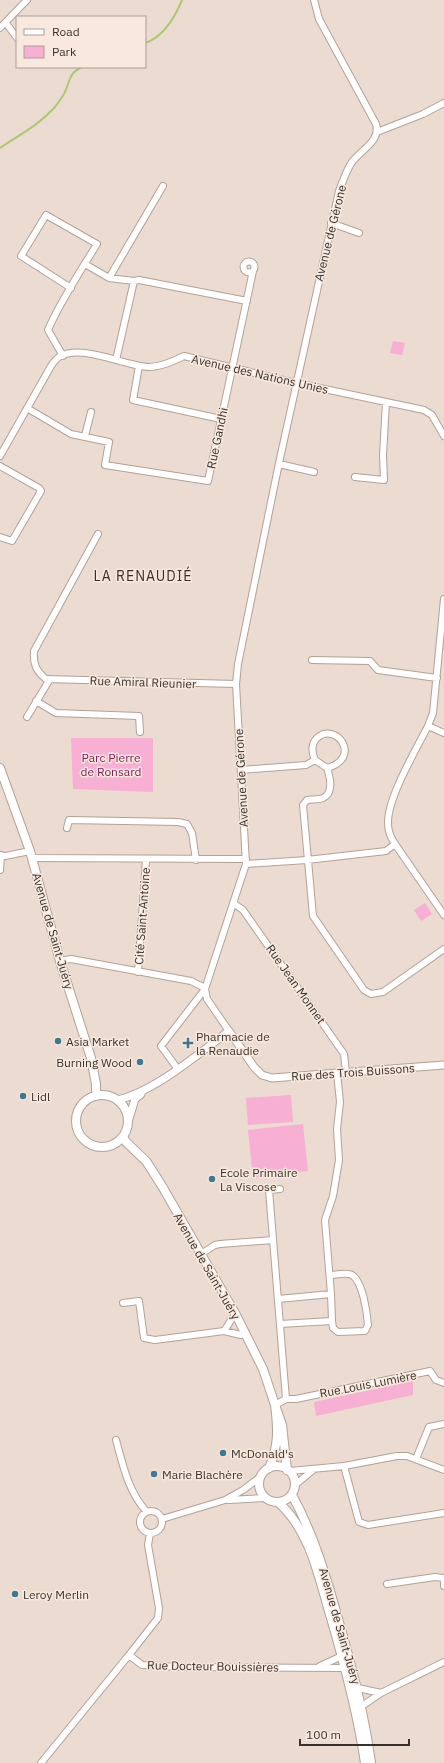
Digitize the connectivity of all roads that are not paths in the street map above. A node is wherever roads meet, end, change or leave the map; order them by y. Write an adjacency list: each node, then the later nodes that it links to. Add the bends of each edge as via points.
1 (27, 0): 3 (street)
2 (314, 0): 7 (street, via 319,19 376,124)
3 (6, 23): 4 (street); 5 (street)
4 (0, 28)
5 (16, 37)
6 (444, 103): 7 (street)
7 (377, 132): 9 (street, Avenue de Gérone, via 375,138 356,157 345,174)
8 (163, 186): 13 (street)
9 (331, 223): 10 (street); 21 (street, Avenue de Gérone)
10 (359, 233)
11 (85, 264): 13 (street); 15 (street); 15 (street, via 97,244 46,215 21,256)
12 (253, 271): 16 (street, Rue Gandhi)
13 (109, 278): 14 (street)
14 (134, 281): 16 (street); 18 (street)
15 (71, 288): 17 (street, via 48,330)
16 (247, 301): 20 (street, Rue Gandhi)
17 (63, 356): 18 (street, Avenue des Nations Unies, via 71,352); 23 (street, via 58,357 51,366)
18 (116, 360): 19 (street, Avenue des Nations Unies)
19 (139, 366): 20 (street, Avenue des Nations Unies, via 150,367 184,356); 25 (street, via 133,400)
20 (232, 368): 21 (street, Avenue des Nations Unies); 25 (street, Rue Gandhi)
21 (296, 383): 22 (street, Avenue des Nations Unies); 29 (street, Avenue de Gérone)
22 (386, 402): 27 (street, Avenue des Nations Unies, via 427,411); 32 (street, via 384,480)
23 (27, 408): 26 (street, Rue Gandhi, via 71,434); 28 (street)
24 (91, 412): 26 (street)
25 (221, 419): 26 (street, Rue Gandhi, via 208,481 105,465 109,442)
26 (85, 436)
27 (444, 436)
28 (0, 456)
29 (279, 464): 31 (street); 39 (street, Avenue de Gérone)
30 (0, 466): 34 (street, via 41,491 12,542)
31 (314, 472)
32 (355, 477)
33 (98, 534): 38 (street, via 34,651 34,662 39,673)
34 (0, 537)
35 (444, 599): 37 (street)
36 (312, 660): 37 (street, via 370,661 378,670)
37 (437, 678): 42 (street, via 435,703)
38 (50, 679): 39 (street, Rue Amiral Rieunier); 40 (street)
39 (236, 684): 48 (street, Avenue de Gérone)
40 (36, 702): 41 (street); 43 (street, via 56,713 139,716)
41 (27, 717)
42 (428, 726): 44 (street); 50 (street, via 390,804 388,826)
43 (140, 732)
44 (444, 734)
45 (315, 760): 47 (street); 47 (street, via 312,749 319,736 330,734 339,738 345,747 345,753 338,764); 48 (street, via 306,765)
46 (0, 768): 51 (main road, Avenue de Saint-Juéry)
47 (328, 768): 55 (street, via 328,794 323,798 307,800 303,805)
48 (241, 770): 56 (street, Avenue de Gérone)
49 (68, 828): 54 (street, via 69,820 187,824 192,833)
50 (395, 844): 55 (street, Cité Saint-Antoine, via 386,851); 59 (street)
51 (31, 855): 52 (street, Cité Saint-Antoine); 53 (street, Cité Saint-Antoine); 61 (main road, Avenue de Saint-Juéry)
52 (0, 856): 57 (street)
53 (146, 860): 54 (street, Cité Saint-Antoine); 62 (street, Cité Saint-Antoine)
54 (196, 860): 56 (street, Cité Saint-Antoine)
55 (307, 860): 56 (street, Cité Saint-Antoine); 60 (street, via 313,916 364,990 370,994 383,992)
56 (246, 862): 58 (street, Avenue de Gérone)
57 (0, 870)
58 (233, 903): 63 (street, Avenue de Gérone); 67 (street, Rue Jean Monnet, via 243,910 344,1054)
59 (444, 915)
60 (444, 949)
61 (60, 961): 62 (street, Cité Saint-Antoine, via 72,959); 70 (main road, Avenue de Saint-Juéry, via 94,1072)
62 (138, 972): 63 (street, Cité Saint-Antoine, via 191,981)
63 (205, 989): 64 (street, via 207,999); 66 (street, Avenue de Gérone, via 161,1046)
64 (229, 1031): 66 (street); 68 (street, Rue des Trois Buissons, via 262,1075 272,1078)
65 (444, 1065): 67 (street, Rue des Trois Buissons)
66 (177, 1068): 69 (street)
67 (346, 1072): 68 (street, Rue des Trois Buissons)
68 (337, 1073): 77 (street, via 340,1102 337,1129 339,1160 333,1196 325,1220)
69 (149, 1087): 71 (street); 72 (street, via 135,1098)
70 (96, 1096): 71 (main road, via 108,1096); 73 (main road, via 84,1102 77,1115 77,1130 81,1136 86,1142 102,1147 110,1146)
71 (117, 1100): 72 (main road, via 127,1114)
72 (128, 1122): 73 (main road)
73 (123, 1136): 76 (main road, Avenue de Saint-Juéry, via 146,1161)
74 (280, 1189): 75 (street, via 269,1190)
75 (273, 1240): 76 (street, via 220,1244); 79 (street)
76 (201, 1254): 81 (main road, Avenue de Saint-Juéry)
77 (330, 1275): 78 (street); 82 (street, via 353,1276 365,1298 368,1325 365,1331 338,1332 333,1328)
78 (331, 1294): 79 (street); 82 (street)
79 (278, 1299): 83 (street)
80 (123, 1303): 84 (street, via 139,1301 144,1338 155,1340)
81 (236, 1315): 84 (street, via 231,1318 229,1326); 85 (main road, Avenue de Saint-Juéry)
82 (332, 1321): 83 (street)
83 (280, 1324): 87 (street)
84 (224, 1331): 85 (street, via 241,1335)
85 (246, 1333): 88 (main road, Avenue de Saint-Juéry, via 263,1369)
86 (444, 1383): 87 (street, Rue Louis Lumière, via 436,1380 430,1371)
87 (286, 1399): 88 (street)
88 (275, 1405): 93 (main road, Avenue de Saint-Juéry, via 278,1441); 96 (main road, Avenue de Saint-Juéry, via 282,1425)
89 (444, 1424): 91 (street, via 429,1427)
90 (116, 1440): 103 (street, via 130,1488)
91 (416, 1459): 92 (street, via 397,1456); 95 (street)
92 (344, 1466): 94 (street); 104 (street, via 359,1522 368,1525)
93 (269, 1468): 96 (main road, via 278,1466); 97 (main road)
94 (313, 1470): 96 (street); 98 (street)
95 (444, 1470)
96 (288, 1471): 98 (main road, via 293,1476)
97 (259, 1478): 100 (main road, via 259,1490); 101 (street)
98 (295, 1486): 99 (main road)
99 (292, 1495): 102 (main road); 115 (main road, Avenue de Saint-Juéry, via 320,1558)
100 (265, 1498): 101 (street); 102 (main road)
101 (225, 1500): 105 (street)
102 (280, 1503): 111 (main road, Avenue de Saint-Juéry, via 297,1522 313,1557)
103 (146, 1511): 105 (street, via 156,1512); 106 (street, via 140,1518 140,1524 144,1531)
104 (444, 1513)
105 (162, 1519): 106 (street, via 159,1529)
106 (150, 1533): 110 (street, via 148,1545 159,1608 158,1618)
107 (444, 1579): 108 (street, via 435,1576); 109 (street)
108 (387, 1584)
109 (444, 1586)
110 (129, 1655): 113 (street, Rue Docteur Bouissières, via 142,1665); 118 (street)
111 (342, 1656): 113 (street, Rue Docteur Bouissières); 114 (main road, Avenue de Saint-Juéry)
112 (444, 1662): 116 (street)
113 (319, 1667): 114 (street, Rue Docteur Bouissières)
114 (345, 1668): 119 (main road, Avenue de Saint-Juéry)
115 (358, 1688): 116 (street); 117 (main road, Avenue de Saint-Juéry)
116 (381, 1693): 117 (street)
117 (362, 1706): 120 (main road, Avenue de Saint-Juéry)
118 (41, 1763)
119 (365, 1763)
120 (371, 1763)

